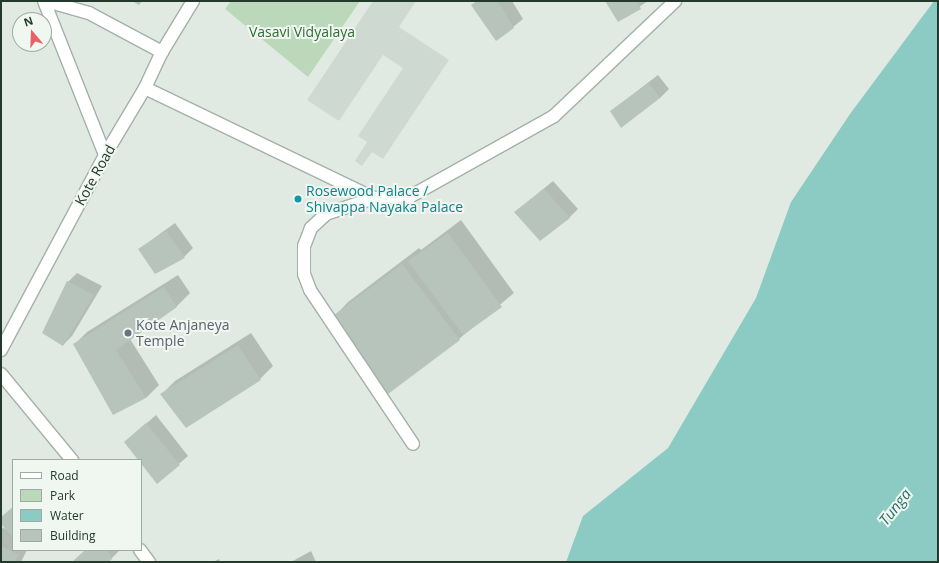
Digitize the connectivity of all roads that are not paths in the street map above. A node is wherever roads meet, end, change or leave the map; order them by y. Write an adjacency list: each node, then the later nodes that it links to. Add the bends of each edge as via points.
1 (45, 1): 4 (street, via 89,13); 6 (street)
2 (193, 1): 4 (street, Kote Road)
3 (675, 1): 7 (street, via 554,116 411,196)
4 (162, 52): 5 (street, Kote Road)
5 (145, 88): 6 (street, Kote Road); 7 (street)
6 (105, 155): 8 (street, Kote Road)
7 (374, 198): 10 (street, via 326,214 311,228 304,246 304,274 310,290)
8 (1, 350)
9 (1, 374): 11 (street)
10 (413, 444)
11 (71, 459)
12 (141, 551): 13 (street)
13 (150, 562)

